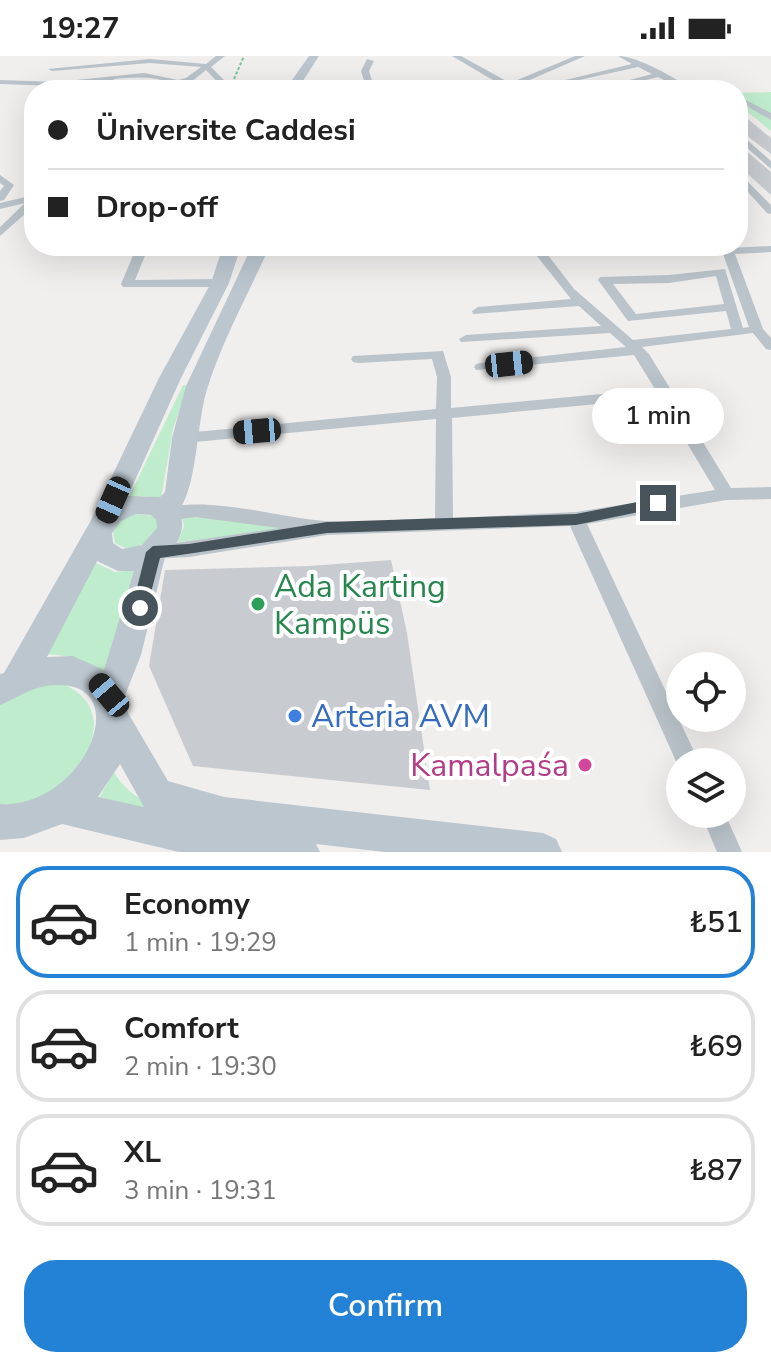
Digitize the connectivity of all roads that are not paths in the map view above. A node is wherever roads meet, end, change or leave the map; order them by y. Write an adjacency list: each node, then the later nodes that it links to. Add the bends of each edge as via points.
1 (221, 56): 10 (street)
2 (314, 56): 22 (main road)
3 (327, 56): 14 (main road)
4 (622, 56): 9 (street)
5 (460, 57): 24 (street)
6 (578, 57): 11 (street); 13 (street)
7 (370, 61): 23 (street)
8 (120, 62): 10 (street, via 176,57); 12 (street); 16 (street)
9 (640, 64): 13 (street); 15 (street)
10 (208, 66): 20 (street); 21 (street)
11 (550, 68): 25 (street); 26 (street)
12 (52, 69)
13 (606, 72): 27 (street)
14 (318, 73)
15 (662, 74): 28 (street); 29 (street)
16 (119, 77): 17 (street); 19 (street, via 157,75)
17 (106, 79): 18 (street)
18 (96, 80)
19 (172, 80)
20 (188, 80)
21 (219, 80)
22 (298, 80)
23 (368, 80)
24 (493, 80)
25 (523, 80)
26 (559, 80)
27 (570, 80)
28 (638, 80)
29 (672, 80)
30 (0, 82): 31 (street)
31 (24, 83)
32 (748, 104): 33 (street)
33 (771, 117)
34 (748, 144): 35 (street)
35 (771, 166)
36 (0, 178): 38 (street, via 9,185)
37 (748, 186): 42 (street)
38 (0, 198)
39 (24, 201): 40 (street)
40 (0, 206)
41 (24, 209): 43 (street)
42 (771, 211)
43 (0, 233)
44 (748, 248): 45 (street)
45 (771, 249)
46 (139, 256): 51 (street, via 127,284)
47 (229, 256): 51 (main road)
48 (256, 256): 67 (main road, via 197,386)
49 (543, 256): 52 (street)
50 (729, 256): 57 (street)
51 (220, 283): 73 (main road)
52 (581, 302): 53 (street); 56 (street)
53 (520, 307): 55 (street); 59 (street)
54 (731, 307): 54 (street, via 721,272 604,280 633,318); 58 (street)
55 (478, 311)
56 (613, 329): 59 (street); 62 (street)
57 (757, 330): 58 (street); 61 (street)
58 (738, 332): 62 (street)
59 (534, 334): 60 (street)
60 (466, 339)
61 (771, 346)
62 (634, 347): 64 (street); 65 (street)
63 (358, 359): 66 (street, via 438,354)
64 (481, 367)
65 (664, 393): 66 (street); 69 (street)
66 (445, 415): 67 (street); 72 (street)
67 (184, 438): 70 (main road, via 177,494)
68 (771, 493): 69 (street)
69 (726, 494): 71 (street)
70 (166, 512): 73 (main road, via 134,504 112,514); 74 (street, via 195,510); 75 (main road, via 170,535)
71 (576, 519): 72 (street); 78 (street)
72 (444, 525): 74 (street)
73 (101, 527): 75 (main road, via 100,549 106,556 128,560); 76 (main road, via 59,608)
74 (327, 528): 75 (street)
75 (153, 552): 77 (main road)
76 (8, 684): 77 (main road, via 39,671 81,672 97,681)
77 (112, 709): 79 (main road, via 111,745 100,767); 84 (main road, via 157,796 224,815)
78 (682, 748)
79 (61, 806): 80 (main road, via 34,818); 82 (main road)
80 (0, 822)
81 (719, 828): 85 (street)
82 (265, 850): 83 (main road)
83 (301, 852)
84 (543, 852)
85 (730, 852)

